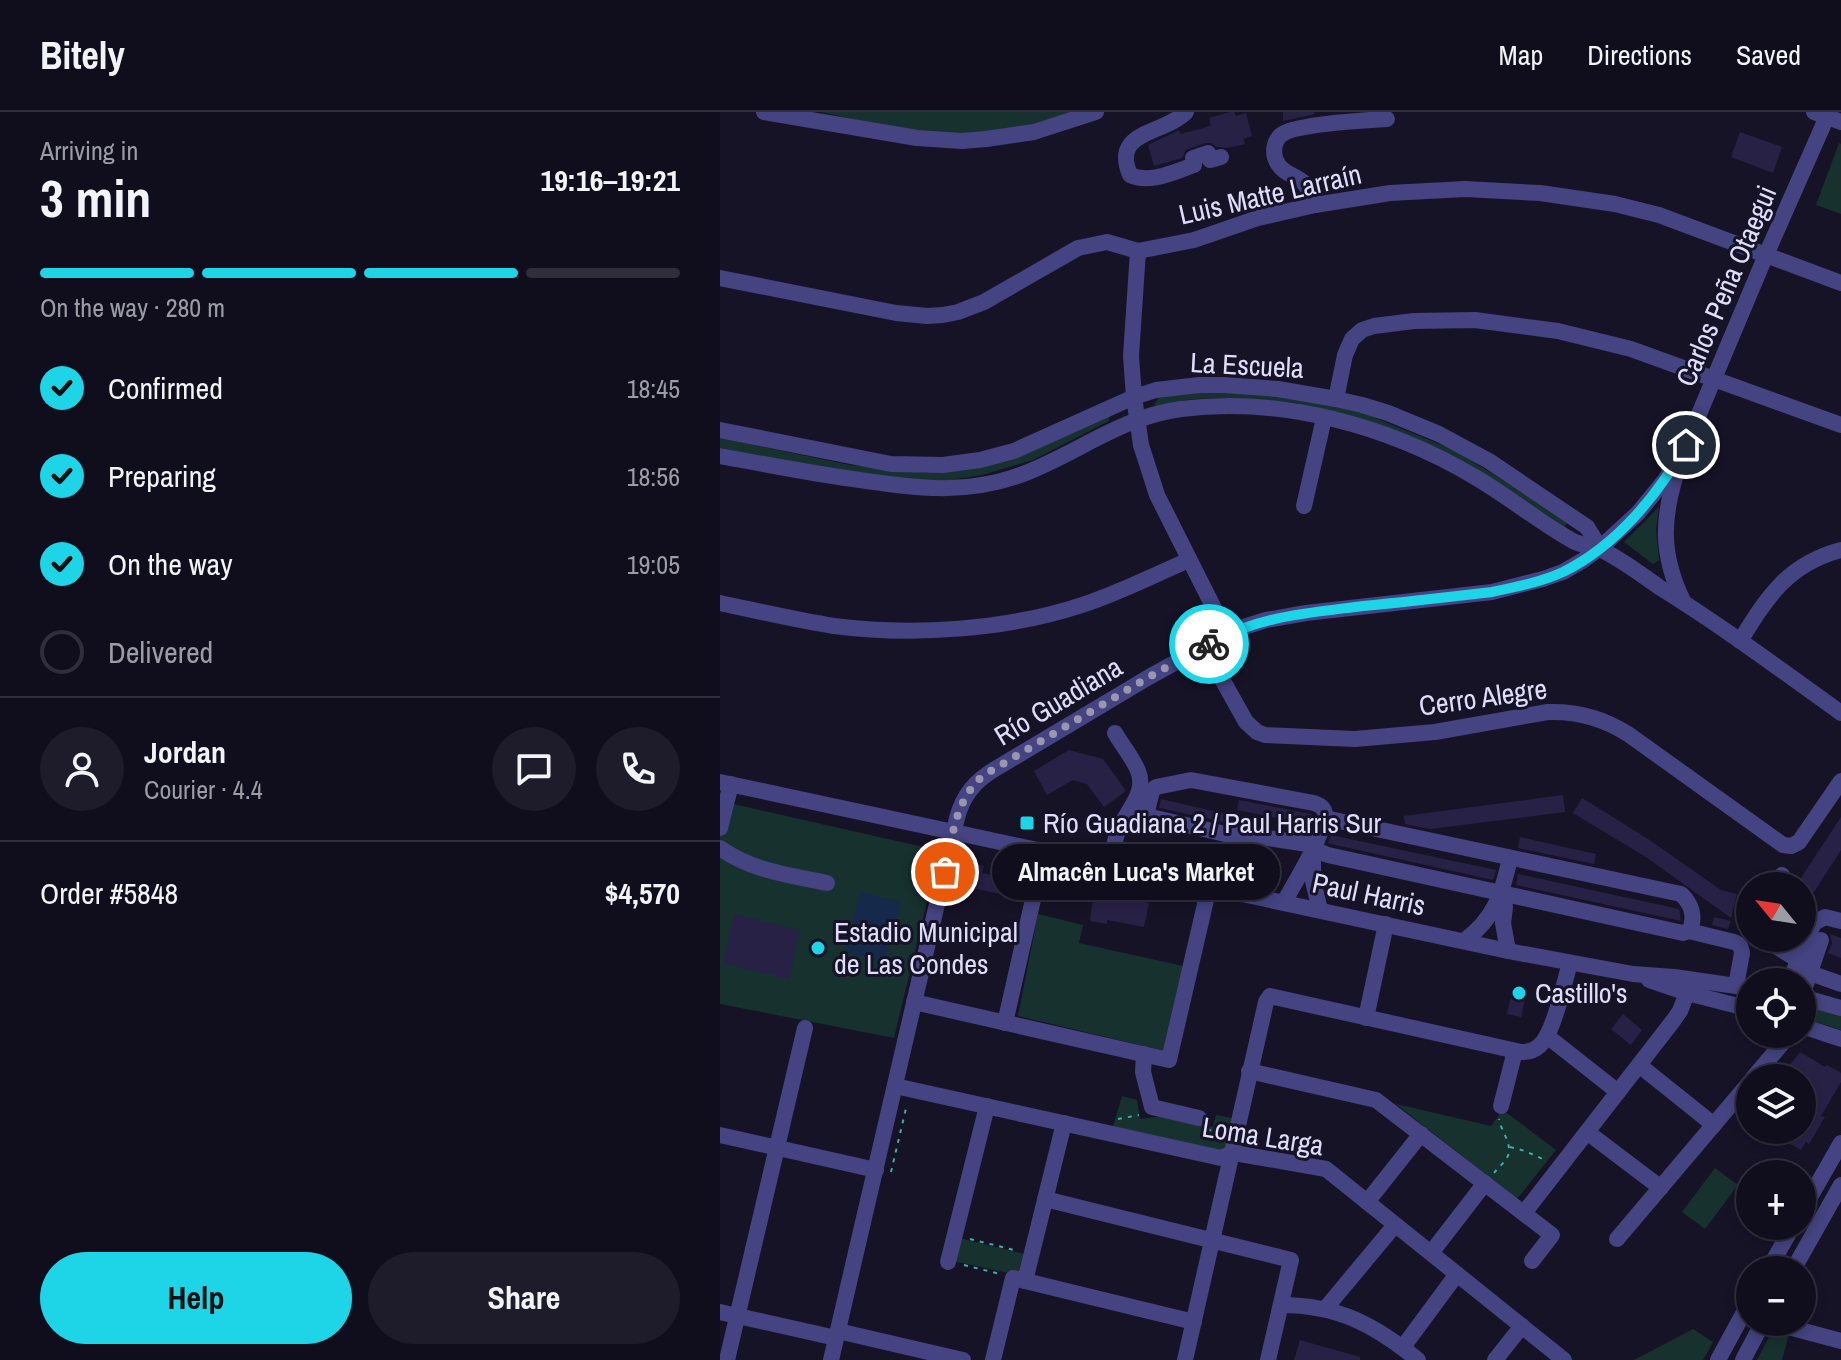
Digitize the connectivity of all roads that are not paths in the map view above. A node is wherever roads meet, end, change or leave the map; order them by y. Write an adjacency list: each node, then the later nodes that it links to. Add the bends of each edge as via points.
1 (764, 112): 2 (street, via 962,141 1034,132)
2 (1096, 112)
3 (1186, 112): 6 (street, via 1135,138 1124,155 1130,175 1150,179 1194,165 1193,158 1208,153 1210,160)
4 (1828, 116): 9 (street, Carlos Peña Otaegui)
5 (1387, 119): 7 (street, via 1281,135 1274,146 1278,165 1306,184)
6 (1221, 157)
7 (1315, 205): 8 (street, Luis Matte Larraín); 9 (street, Luis Matte Larraín, via 1427,190 1540,193 1659,215)
8 (1138, 251): 10 (street, Luis Matte Larraín, via 1107,242 1078,248 984,302 927,316); 13 (street, via 1131,356)
9 (1766, 255): 11 (street, Luis Matte Larraín); 12 (street, Carlos Peña Otaegui)
10 (720, 278)
11 (1841, 283)
12 (1715, 379): 14 (street, via 1631,349 1558,331 1475,320 1414,321 1374,326 1352,339); 17 (street); 19 (street, Carlos Peña Otaegui)
13 (1134, 397): 14 (street, La Escuela, via 1156,390 1224,385); 16 (street); 18 (street, La Escuela, via 1014,451 943,465 891,464)
14 (1336, 399): 22 (street, La Escuela, via 1388,413 1464,447 1587,527)
15 (1324, 418): 16 (street, La Escuela, via 1225,404); 21 (street); 22 (street, La Escuela, via 1429,453 1576,543)
16 (1137, 419): 20 (street, La Escuela, via 1023,474 970,488 915,488); 24 (street, via 1148,473)
17 (1841, 425)
18 (720, 430)
19 (1686, 445): 22 (street, Carlos Peña Otaegui, via 1638,513); 25 (street, via 1665,525 1669,565)
20 (720, 456)
21 (1304, 506)
22 (1600, 548): 25 (street, La Escuela); 27 (street, Río Guadiana, via 1563,572 1522,586 1287,616)
23 (1841, 550): 28 (street, via 1807,562 1787,577)
24 (1189, 560): 26 (street, via 1083,605 965,628 834,626); 27 (street)
25 (1684, 602): 28 (street, La Escuela)
26 (720, 603)
27 (1227, 634): 29 (street, Río Guadiana)
28 (1740, 641): 30 (street, La Escuela)
29 (1204, 647): 32 (street, Cerro Alegre, via 1246,722 1265,735 1355,739 1435,732 1548,712 1590,715 1616,726 1787,846 1799,842); 36 (street, Río Guadiana, via 984,775 965,796)
30 (1841, 713)
31 (1115, 733): 41 (street, via 1140,773 1138,797 1117,834)
32 (1841, 781)
33 (725, 783): 35 (street); 36 (street, Paul Harris)
34 (1325, 818): 37 (street); 37 (street, via 1314,803 1191,780 1156,787 1149,797 1151,817 1234,836); 40 (street)
35 (720, 828)
36 (954, 832): 39 (street, Paul Harris); 64 (street, Río Guadiana)
37 (1314, 845): 44 (street, via 1328,855); 45 (street); 46 (street, via 1313,881)
38 (720, 848): 42 (street, via 763,870)
39 (1044, 851): 41 (street, Paul Harris); 69 (street)
40 (1510, 858): 44 (street); 49 (street, via 1681,894 1692,908)
41 (1109, 865): 43 (street, Paul Harris)
42 (827, 883)
43 (1209, 887): 45 (street, Paul Harris); 76 (street, via 1169,1060)
44 (1502, 893): 49 (street); 51 (street, via 1488,920); 52 (street)
45 (1284, 902): 46 (street, Paul Harris)
46 (1320, 910): 48 (street, Paul Harris)
47 (1841, 921): 54 (street, via 1825,917 1814,923)
48 (1386, 924): 51 (street, Paul Harris); 68 (street)
49 (1689, 931): 56 (street, via 1738,943)
50 (1821, 940): 58 (street)
51 (1464, 941): 52 (street, Paul Harris)
52 (1508, 951): 55 (street, Paul Harris)
53 (1785, 952): 54 (street)
54 (1798, 960): 57 (street)
55 (1570, 963): 59 (street, Paul Harris); 72 (street)
56 (1742, 968)
57 (1795, 968)
58 (1812, 968)
59 (1633, 974): 62 (street, Paul Harris); 63 (street, Paul Harris)
60 (1816, 975): 61 (street)
61 (1841, 984)
62 (1736, 986)
63 (1687, 993): 66 (street, Paul Harris); 78 (street, via 1680,1011)
64 (914, 1002): 69 (street); 80 (street, Río Guadiana)
65 (1816, 1002): 67 (street)
66 (1736, 1005)
67 (1841, 1008)
68 (1366, 1018): 75 (street); 79 (street, via 1270,996)
69 (1005, 1023): 76 (street)
70 (805, 1028): 92 (street)
71 (1816, 1031): 73 (street)
72 (1547, 1036): 75 (street, via 1534,1050); 81 (street)
73 (1841, 1039)
74 (1778, 1048): 77 (street)
75 (1515, 1051): 84 (street)
76 (1144, 1054): 85 (street, via 1152,1107)
77 (1765, 1064)
78 (1639, 1065): 81 (street); 87 (street)
79 (1249, 1071): 89 (street, via 1376,1100); 93 (street)
80 (895, 1086): 83 (street, Loma Larga); 94 (street, Río Guadiana)
81 (1618, 1092): 88 (street)
82 (1736, 1099): 87 (street)
83 (987, 1106): 86 (street, Loma Larga); 108 (street)
84 (1501, 1106)
85 (1199, 1118)
86 (1064, 1123): 93 (street, Loma Larga, via 1221,1158); 99 (street)
87 (1714, 1125): 98 (street)
88 (1587, 1132): 98 (street); 101 (street)
89 (1421, 1134): 95 (street); 100 (street)
90 (720, 1135): 92 (street)
91 (1841, 1143): 97 (street)
92 (777, 1148): 94 (street); 114 (street)
93 (1232, 1153): 100 (street, Loma Larga, via 1326,1169); 104 (street)
94 (876, 1170): 119 (street, Río Guadiana)
95 (1485, 1183): 101 (street); 105 (street)
96 (1841, 1185): 106 (street)
97 (1816, 1187)
98 (1661, 1188): 103 (street)
99 (1045, 1199): 104 (street); 110 (street)
100 (1367, 1202): 102 (street, Loma Larga)
101 (1524, 1213): 107 (street, via 1552,1235)
102 (1395, 1225): 105 (street, Loma Larga); 112 (street)
103 (1617, 1239)
104 (1212, 1240): 111 (street, via 1291,1260); 115 (street)
105 (1431, 1253): 109 (street, Loma Larga)
106 (1801, 1256)
107 (1532, 1261)
108 (948, 1262)
109 (1457, 1274): 116 (street, Loma Larga); 122 (street)
110 (1019, 1279): 115 (street); 126 (street)
111 (1281, 1305): 112 (street); 128 (street)
112 (1325, 1309): 122 (street, via 1358,1320)
113 (720, 1312): 114 (street)
114 (737, 1316): 119 (street); 123 (street)
115 (1194, 1322): 127 (street)
116 (1522, 1326): 130 (street); 131 (street, Loma Larga)
117 (1736, 1330): 132 (street)
118 (1816, 1334): 121 (street)
119 (837, 1335): 124 (street, Río Guadiana); 125 (street)
120 (1756, 1336): 133 (street)
121 (1841, 1341)
122 (1403, 1347): 129 (street)
123 (727, 1360)
124 (831, 1360)
125 (963, 1360)
126 (993, 1360)
127 (1185, 1360)
128 (1268, 1360)
129 (1418, 1360)
130 (1495, 1360)
131 (1564, 1360)
132 (1718, 1360)
133 (1743, 1360)

